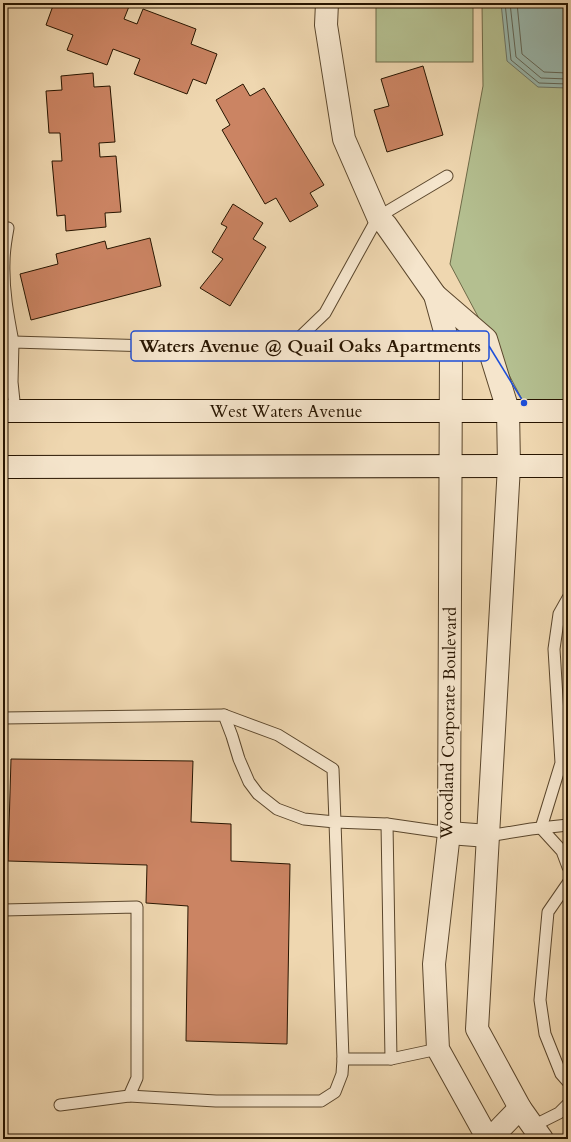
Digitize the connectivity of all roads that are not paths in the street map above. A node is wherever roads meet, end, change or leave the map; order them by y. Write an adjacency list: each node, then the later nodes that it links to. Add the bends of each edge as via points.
1 (327, 3): 3 (street, via 326,25 344,139)
2 (447, 176): 3 (lane)
3 (378, 217): 5 (street); 6 (lane, via 325,313 298,339 257,349)
4 (8, 228): 6 (lane, via 4,287)
5 (435, 295): 7 (street, via 486,339); 8 (street, Woodland Corporate Boulevard, via 451,353)
6 (13, 342): 10 (lane, via 12,382)
7 (508, 410): 8 (street, West Waters Avenue); 9 (street, West Waters Avenue); 12 (street)
8 (451, 411): 10 (street, West Waters Avenue); 11 (street, Woodland Corporate Boulevard)
9 (568, 411)
10 (7, 414)
11 (450, 466): 12 (street); 14 (street); 22 (street, Woodland Corporate Boulevard)
12 (509, 466): 13 (street); 23 (street)
13 (568, 466)
14 (3, 467)
15 (568, 598): 21 (lane, via 560,614 554,649 561,763)
16 (224, 715): 17 (lane); 18 (lane, via 239,759 249,782 258,794 277,809 304,819); 18 (lane, via 278,735 333,769)
17 (3, 718)
18 (335, 822): 19 (lane); 29 (lane)
19 (387, 824): 22 (lane); 28 (lane)
20 (568, 825): 21 (lane)
21 (541, 828): 23 (lane); 24 (lane, via 562,851)
22 (449, 833): 23 (street); 27 (street, Woodland Corporate Boulevard, via 434,964)
23 (488, 836): 34 (street, via 477,1029)
24 (568, 867)
25 (568, 883): 30 (lane, via 548,912 540,1000 545,1034 561,1074)
26 (3, 910): 31 (lane, via 137,907 137,1078)
27 (438, 1049): 28 (lane); 36 (street, Woodland Corporate Boulevard)
28 (391, 1058): 29 (lane)
29 (343, 1060): 31 (lane, via 342,1074 335,1092 321,1101 216,1101)
30 (568, 1082)
31 (128, 1096): 33 (lane)
32 (568, 1104): 35 (lane)
33 (60, 1105)
34 (520, 1108): 35 (street); 36 (street)
35 (538, 1133)
36 (489, 1139)

